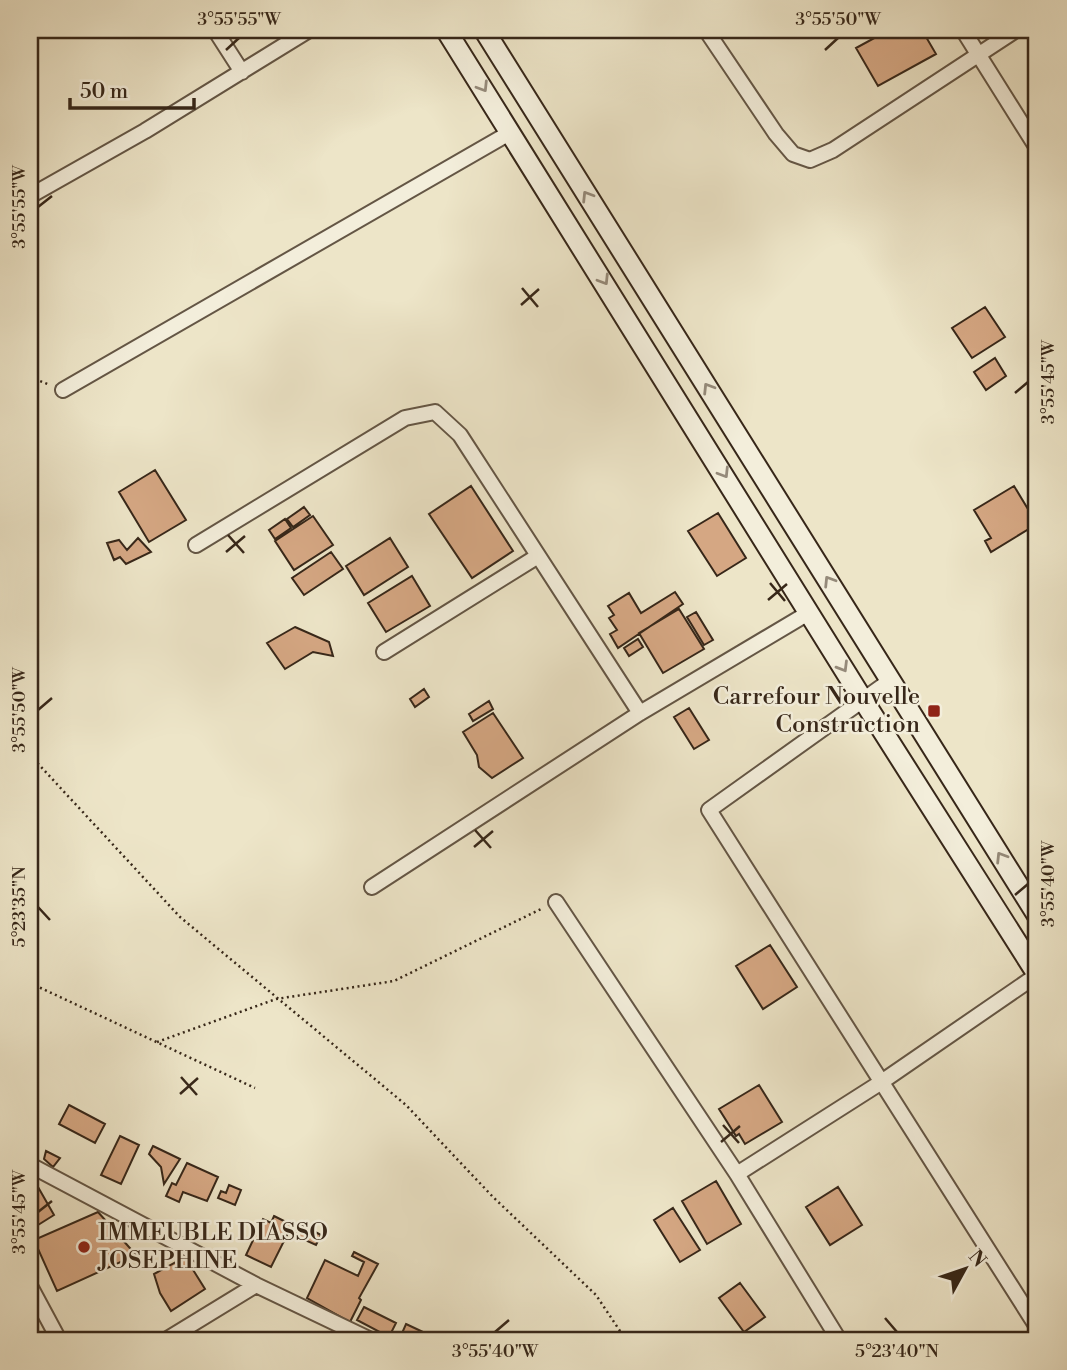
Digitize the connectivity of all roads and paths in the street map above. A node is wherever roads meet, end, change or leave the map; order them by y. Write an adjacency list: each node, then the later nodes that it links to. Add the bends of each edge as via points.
1 (215, 30): 9 (street)
2 (309, 30): 9 (street)
3 (446, 30): 10 (main road, one-way to 10)
4 (484, 30): 19 (main road, one-way to 4)
5 (706, 30): 8 (street, via 776,135 793,154 810,160 833,150)
6 (963, 30): 8 (street)
7 (1016, 30): 8 (street)
8 (977, 53): 11 (street)
9 (242, 72): 12 (street)
10 (511, 132): 14 (street); 17 (main road, one-way to 17)
11 (1037, 148)
12 (30, 196)
13 (30, 377): 14 (path)
14 (63, 390)
15 (196, 545): 16 (street, via 405,418 435,412 460,435)
16 (538, 556): 18 (street); 21 (street)
17 (810, 612): 20 (main road, one-way to 20); 21 (street)
18 (384, 652)
19 (891, 680): 20 (street); 25 (main road, one-way to 19)
20 (863, 700): 26 (main road); 30 (street, via 709,810)
21 (640, 713): 23 (street)
22 (30, 755): 28 (path, via 180,917)
23 (372, 887)
24 (556, 902): 28 (path, via 394,981); 33 (street)
25 (1037, 915)
26 (1037, 975): 30 (street)
27 (30, 983): 29 (path)
28 (276, 999): 29 (path); 40 (path, via 406,1105 493,1197 596,1294)
29 (157, 1042): 31 (path)
30 (880, 1083): 33 (street); 36 (street)
31 (255, 1088)
32 (30, 1166): 34 (street)
33 (737, 1174): 41 (street)
34 (256, 1285): 38 (street); 39 (street)
35 (30, 1286): 37 (street)
36 (1037, 1327)
37 (59, 1340)
38 (166, 1340)
39 (371, 1340)
40 (626, 1340)
41 (839, 1340)

